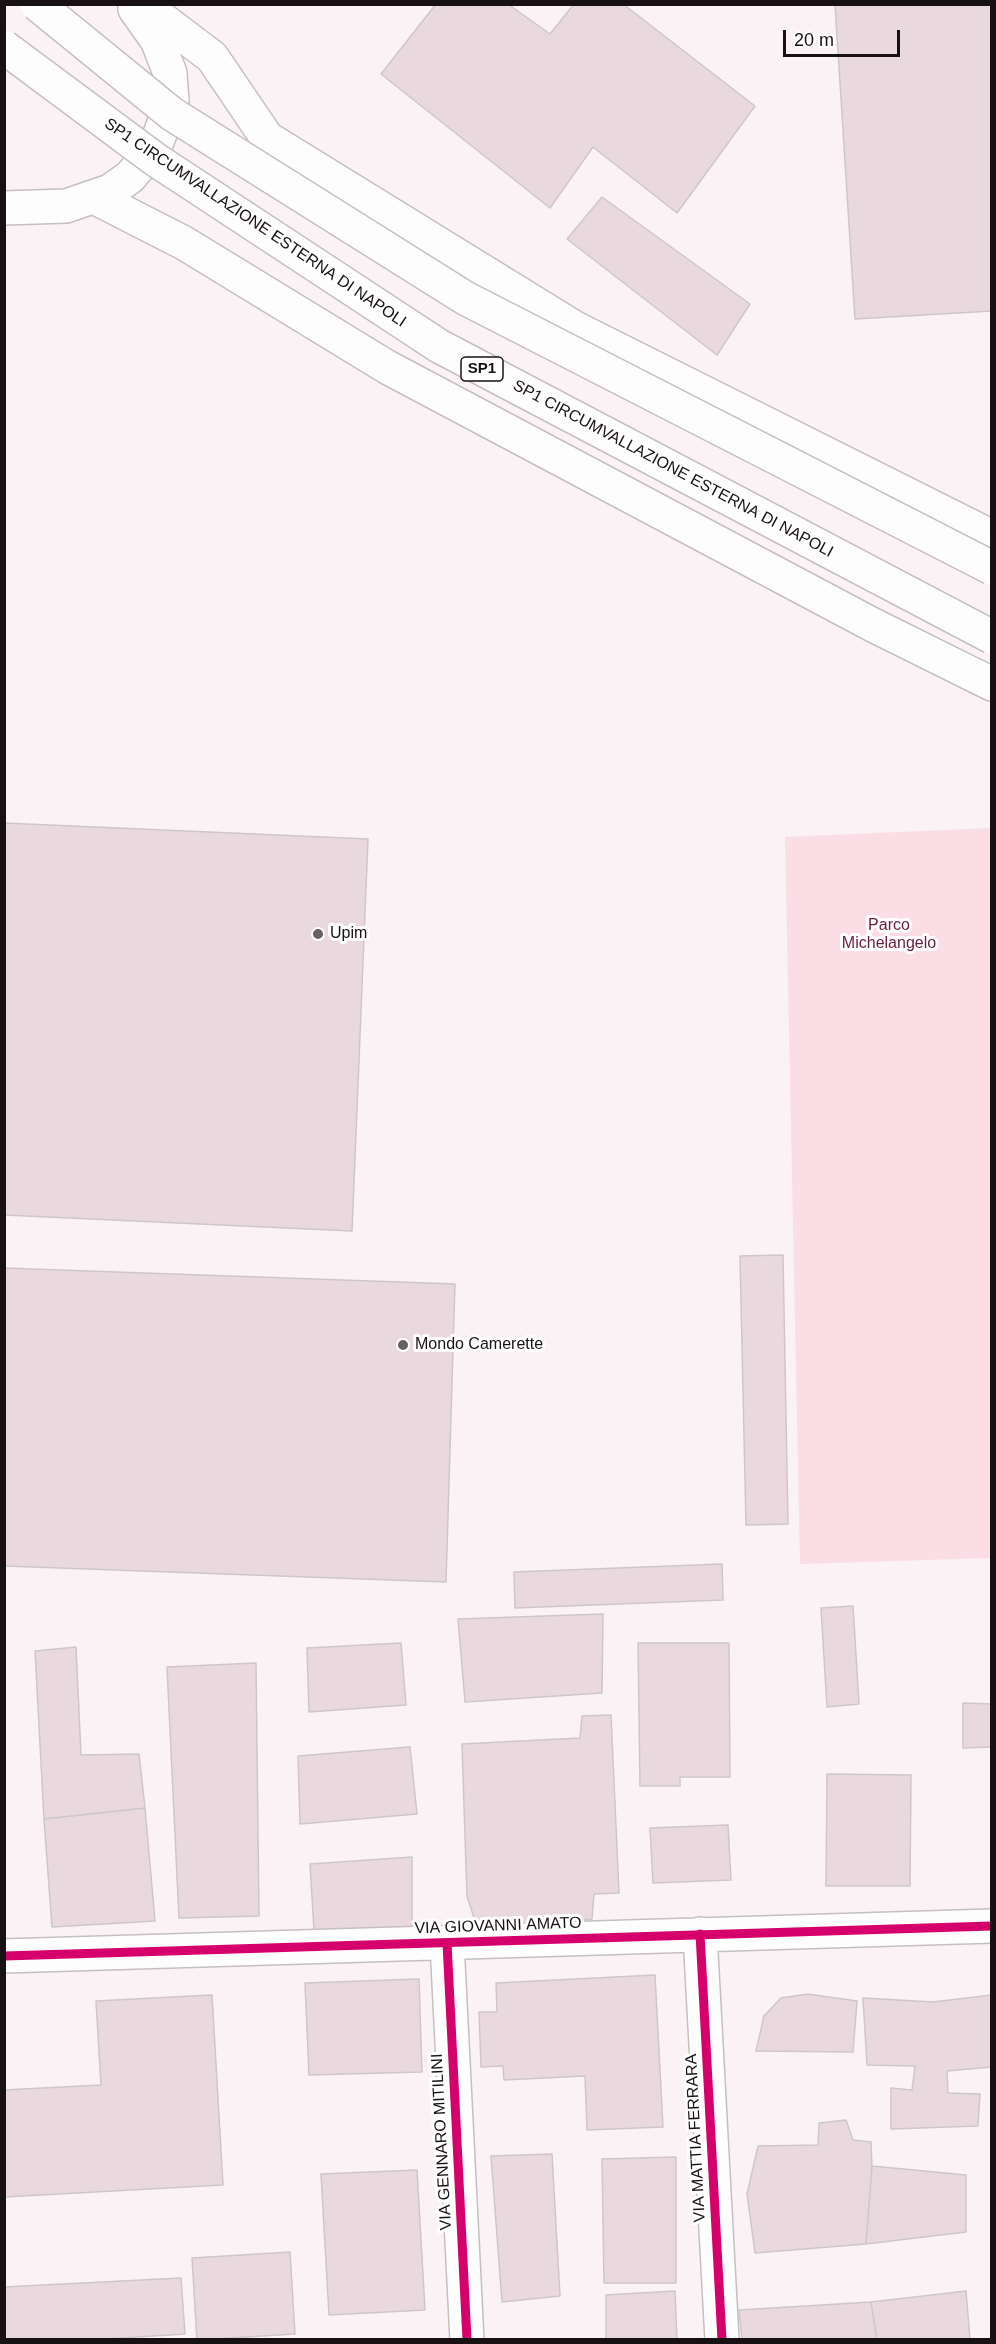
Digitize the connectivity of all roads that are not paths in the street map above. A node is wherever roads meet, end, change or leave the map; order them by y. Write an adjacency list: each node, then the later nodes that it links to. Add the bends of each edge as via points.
1 (37, 4): 8 (main road, bridge, via 172,114 465,298)
2 (131, 4): 5 (main road, via 157,40 170,73 172,102 155,147 130,177)
3 (142, 4): 7 (main road, via 212,57 267,138 575,327)
4 (4, 47): 9 (main road, SP1 CIRCUMVALLAZIONE ESTERNA DI NAPOLI / SP1, bridge, via 156,160 439,346)
5 (94, 197): 6 (main road, via 66,206); 10 (main road, via 184,243 387,367)
6 (4, 208)
7 (992, 537)
8 (992, 568)
9 (992, 637)
10 (992, 684)
11 (992, 1926): 12 (main road, VIA GIOVANNI AMATO)
12 (700, 1935): 13 (main road, VIA GIOVANNI AMATO); 16 (main road, VIA MATTIA FERRARA)
13 (447, 1943): 14 (main road, VIA GIOVANNI AMATO); 15 (main road, VIA GENNARO MITILINI)
14 (4, 1956)
15 (467, 2340)
16 (722, 2340)

